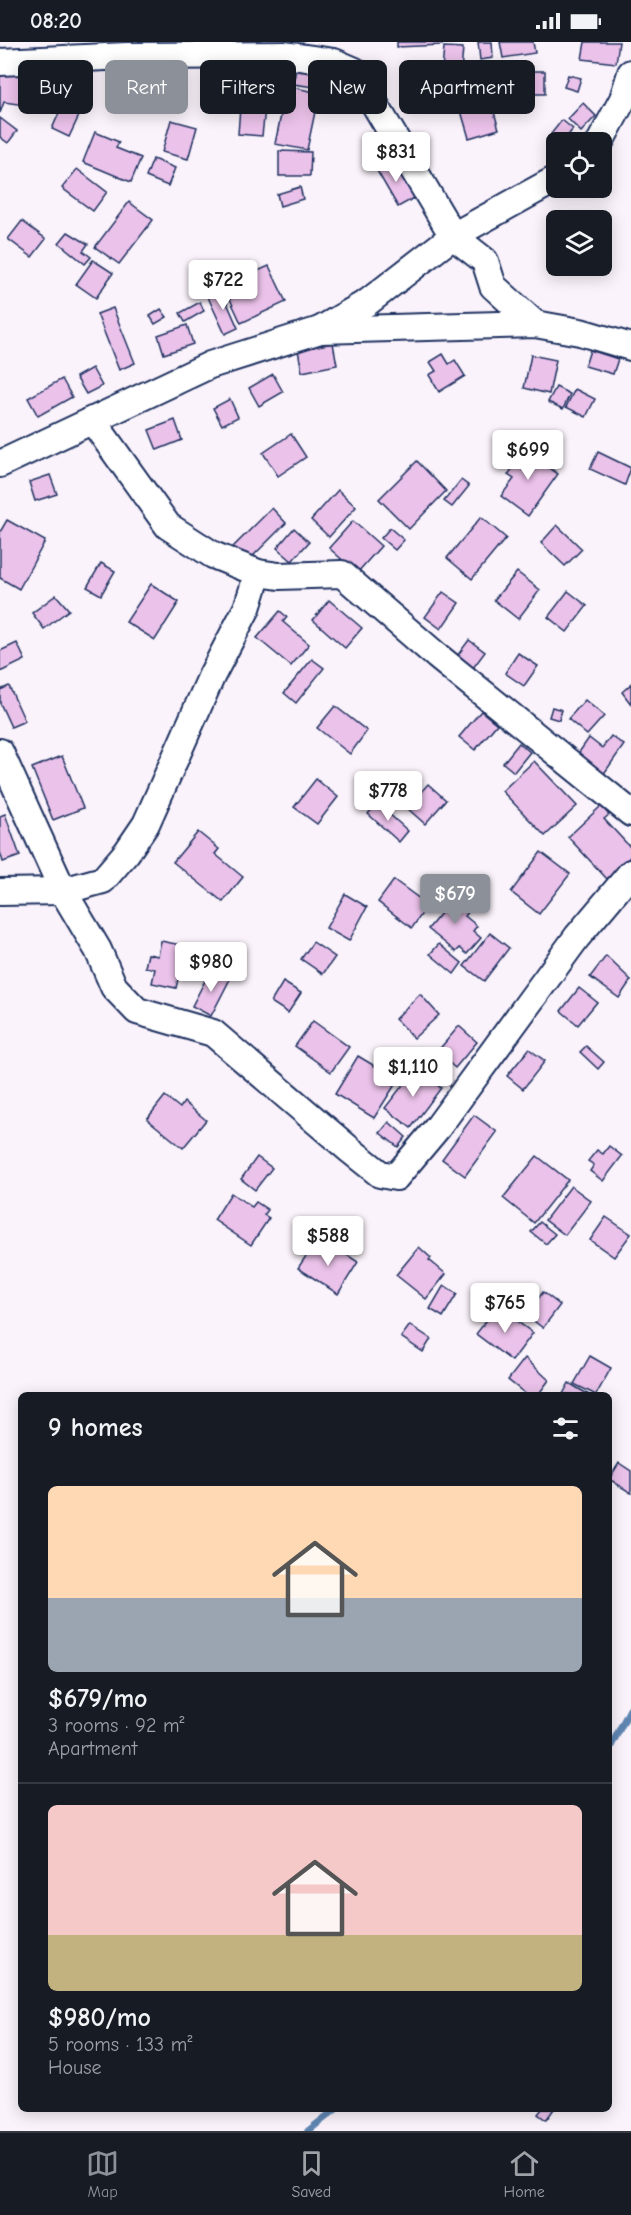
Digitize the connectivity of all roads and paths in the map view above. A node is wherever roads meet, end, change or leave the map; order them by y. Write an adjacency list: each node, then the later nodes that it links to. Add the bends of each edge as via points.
1 (128, 49): 2 (street); 6 (street, via 285,55 334,62 355,71)
2 (0, 62)
3 (631, 73): 4 (street, via 623,99)
4 (605, 132)
5 (546, 185): 6 (street)
6 (453, 236): 7 (street, via 484,261 493,286); 8 (street, via 368,302)
7 (536, 324): 8 (street); 9 (street)
8 (320, 330): 10 (street, via 210,365)
9 (631, 347)
10 (92, 420): 11 (street); 12 (street, via 168,526 213,555)
11 (0, 464)
12 (258, 573): 14 (street, via 342,574); 16 (street, via 247,608 212,675 146,824 102,880)
13 (0, 752): 16 (street)
14 (631, 813)
15 (631, 873): 16 (street, via 577,937 438,1127 396,1177 380,1174 357,1156 213,1033 137,1011 114,987 99,950)
16 (63, 891): 17 (street)
17 (0, 892)

